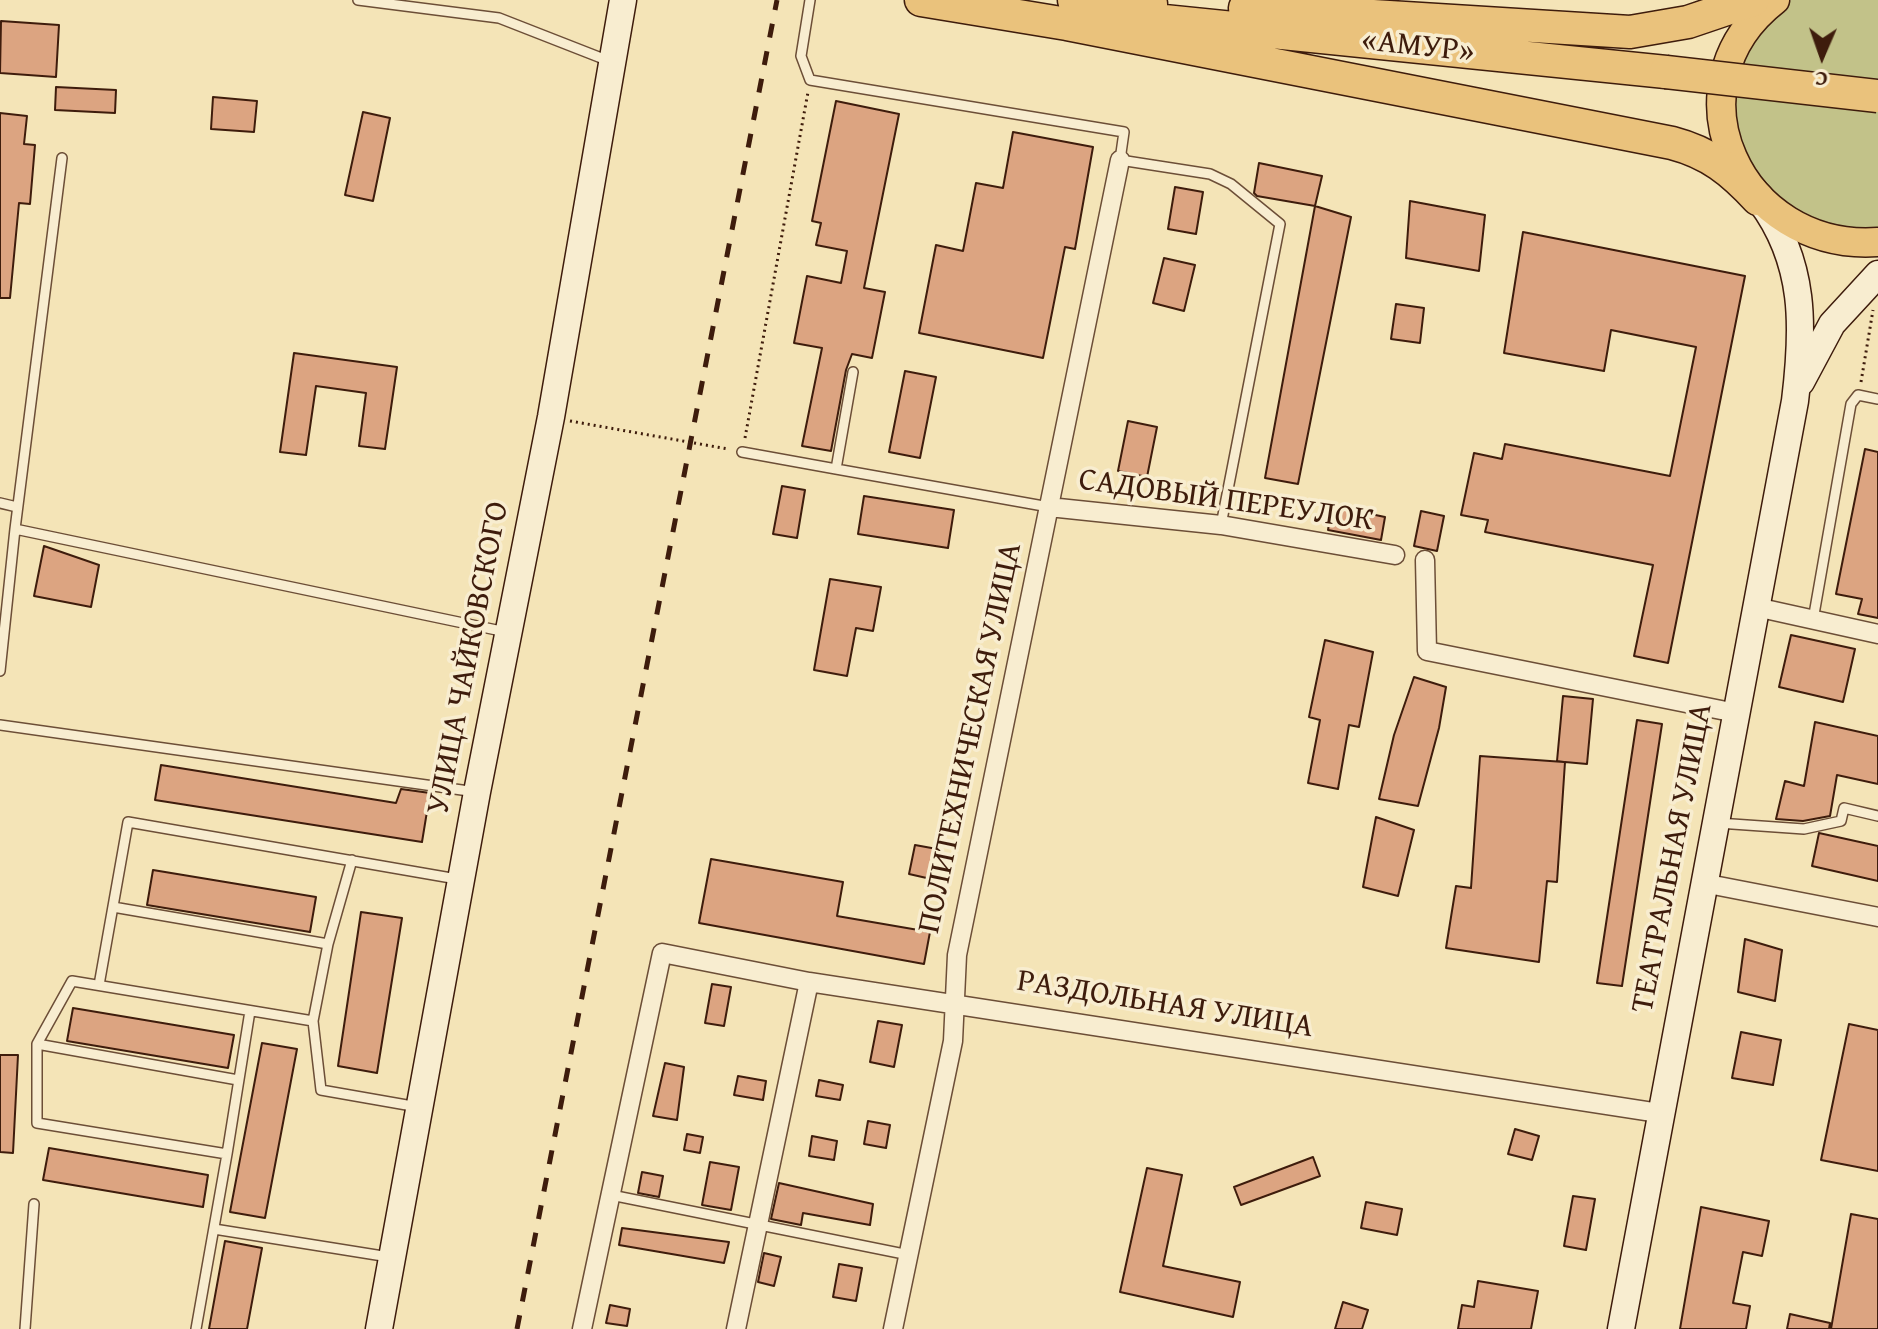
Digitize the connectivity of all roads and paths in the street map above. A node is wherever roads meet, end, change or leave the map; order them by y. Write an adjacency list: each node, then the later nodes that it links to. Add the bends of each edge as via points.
1 (358, 0): 9 (lane, via 499,18)
2 (623, 0): 9 (street, УЛИЦА ЧАЙКОВСКОГО)
3 (810, 0): 10 (lane, via 801,56)
4 (921, 0): 14 (highway, via 1672,143 1727,166)
5 (959, 0): 11 (highway, «АМУР», bridge)
6 (1074, 0): 7 (highway, via 1630,32 1688,22)
7 (1753, 0)
8 (1775, 0): 14 (main road, via 1747,28 1734,52 1722,105 1732,157)
9 (613, 62): 22 (street, УЛИЦА ЧАЙКОВСКОГО)
10 (810, 80): 13 (lane, via 1124,132); 23 (path)
11 (1878, 96)
12 (62, 158): 26 (lane)
13 (1120, 160): 27 (street, ПОЛИТЕХНИЧЕСКАЯ УЛИЦА); 28 (lane, via 1210,174 1231,184 1280,224)
14 (1758, 199): 15 (main road, via 1804,232 1830,240); 21 (street, ТЕАТРАЛЬНАЯ УЛИЦА, via 1789,248 1797,275)
15 (1878, 242)
16 (1878, 274): 21 (street, ТЕАТРАЛЬНАЯ УЛИЦА, via 1832,324)
17 (1878, 305): 19 (path, via 1873,309)
18 (853, 372): 24 (lane)
19 (1858, 395): 20 (lane); 33 (lane, via 1851,404)
20 (1878, 399)
21 (1795, 401): 32 (street, ТЕАТРАЛЬНАЯ УЛИЦА)
22 (551, 417): 23 (path); 34 (street, УЛИЦА ЧАЙКОВСКОГО)
23 (742, 452): 24 (lane)
24 (836, 469): 27 (lane)
25 (0, 503): 26 (lane)
26 (17, 507): 29 (lane)
27 (1049, 507): 28 (street, САДОВЫЙ ПЕРЕУЛОК); 50 (street, ПОЛИТЕХНИЧЕСКАЯ УЛИЦА, via 957,955)
28 (1221, 525): 30 (street, САДОВЫЙ ПЕРЕУЛОК)
29 (15, 529): 34 (lane); 36 (lane)
30 (1395, 555)
31 (1425, 560): 37 (street, via 1427,651)
32 (1756, 607): 33 (street); 37 (street, ТЕАТРАЛЬНАЯ УЛИЦА)
33 (1813, 620): 35 (street)
34 (509, 633): 39 (street, УЛИЦА ЧАЙКОВСКОГО)
35 (1878, 634)
36 (0, 671)
37 (1736, 713): 41 (street, ТЕАТРАЛЬНАЯ УЛИЦА)
38 (0, 725): 39 (lane)
39 (477, 792): 43 (street, УЛИЦА ЧАЙКОВСКОГО)
40 (1878, 816): 41 (lane, via 1844,808 1841,821 1804,829)
41 (1715, 823): 44 (street, ТЕАТРАЛЬНАЯ УЛИЦА)
42 (352, 860): 43 (lane); 45 (lane, via 128,822); 47 (lane)
43 (461, 879): 55 (street, УЛИЦА ЧАЙКОВСКОГО)
44 (1703, 883): 46 (street); 56 (street, ТЕАТРАЛЬНАЯ УЛИЦА)
45 (113, 907): 47 (lane); 49 (lane)
46 (1878, 917)
47 (328, 944): 52 (lane)
48 (809, 982): 50 (street, РАЗДОЛЬНАЯ УЛИЦА); 58 (street, РАЗДОЛЬНАЯ УЛИЦА, via 662,953); 60 (street)
49 (99, 985): 51 (lane); 53 (lane, via 72,981)
50 (956, 1003): 56 (street, РАЗДОЛЬНАЯ УЛИЦА); 62 (street, ПОЛИТЕХНИЧЕСКАЯ УЛИЦА, via 953,1041)
51 (250, 1011): 52 (lane); 54 (lane)
52 (313, 1021): 55 (lane, via 321,1090)
53 (37, 1044): 54 (lane); 57 (lane, via 37,1123)
54 (238, 1080): 57 (lane)
55 (419, 1107): 63 (street, УЛИЦА ЧАЙКОВСКОГО)
56 (1659, 1113): 70 (street, ТЕАТРАЛЬНАЯ УЛИЦА)
57 (227, 1154): 61 (lane)
58 (611, 1195): 60 (lane); 67 (street)
59 (34, 1204): 64 (lane)
60 (758, 1223): 62 (lane); 68 (street)
61 (214, 1229): 63 (lane); 65 (lane)
62 (909, 1255): 69 (street, ПОЛИТЕХНИЧЕСКАЯ УЛИЦА)
63 (392, 1257): 66 (street, УЛИЦА ЧАЙКОВСКОГО)
64 (25, 1329)
65 (196, 1329)
66 (379, 1329)
67 (582, 1329)
68 (736, 1329)
69 (893, 1329)
70 (1621, 1329)

